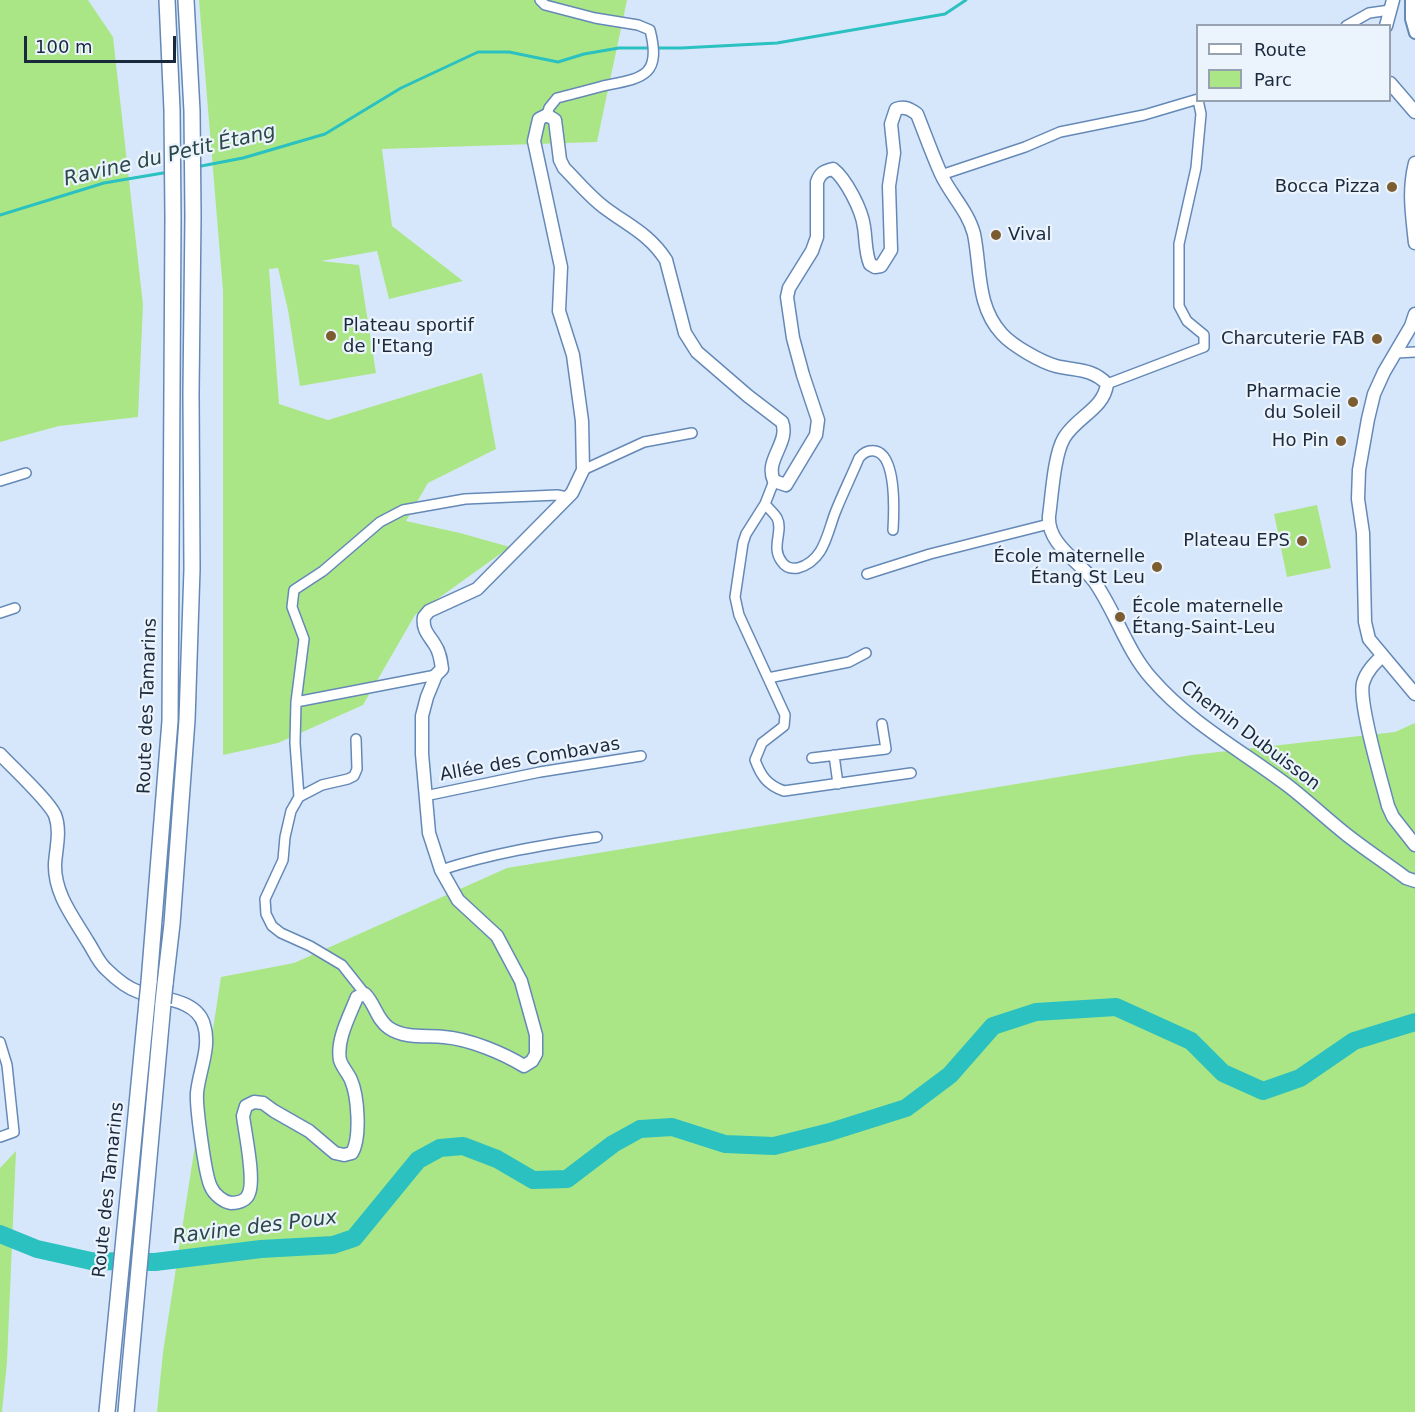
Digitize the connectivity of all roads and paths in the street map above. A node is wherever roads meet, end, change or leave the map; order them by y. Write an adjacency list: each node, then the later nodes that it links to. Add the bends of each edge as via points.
1 (166, 0): 53 (highway, Route des Tamarins, via 173,218 170,721)
2 (186, 0): 55 (highway, Route des Tamarins, bridge, via 192,111 192,569 188,708 165,984)
3 (540, 0): 13 (street, via 545,5 650,30 655,49 646,73 634,80 557,98)
4 (1411, 0): 8 (street)
5 (1391, 5): 6 (street); 7 (main road)
6 (1350, 24)
7 (1386, 24)
8 (1415, 33)
9 (1391, 84): 12 (main road)
10 (1196, 101): 15 (street, via 1060,132)
11 (1198, 102): 20 (street, via 1201,114 1196,168 1179,244 1179,306 1187,321 1204,335 1204,347)
12 (1415, 112)
13 (547, 115): 22 (main road, via 539,119 534,141 561,267 559,311 574,363 582,421); 25 (main road, via 555,120 564,168 603,207 650,238 666,260 686,333 697,351 782,422 785,428 773,464)
14 (1415, 163): 16 (main road, via 1410,183)
15 (941, 175): 20 (main road, via 971,225 984,304 1001,333 1018,347 1055,366 1089,371); 25 (main road, via 917,114 902,107 896,109 891,124 891,250 881,266 875,267 867,258 864,224 841,175 833,169 820,175 816,193 817,237 787,297 803,375 819,420 816,435 786,485)
16 (1415, 236)
17 (1415, 314): 19 (main road)
18 (1415, 352): 19 (street)
19 (1396, 353): 34 (main road, via 1374,394 1359,470 1365,622 1369,639)
20 (1107, 384): 28 (main road, via 1100,402 1064,438)
21 (692, 433): 22 (street, via 644,442)
22 (583, 470): 26 (main road)
23 (26, 473): 24 (street)
24 (0, 481)
25 (774, 481): 27 (street)
26 (567, 497): 35 (main road, via 477,589 423,617 425,630 441,659); 38 (street, via 465,499 403,510 380,522 323,572 294,590 292,607 304,639)
27 (765, 504): 29 (street, via 779,523 776,546 780,560 792,568 805,565 827,539 859,458 865,452 878,452 888,464); 36 (street, via 743,543 735,597)
28 (1049, 524): 30 (street); 52 (main road, Chemin Dubuisson, via 1056,541 1095,583 1132,651 1165,693 1348,836)
29 (893, 530)
30 (867, 574)
31 (15, 608): 32 (street)
32 (0, 613)
33 (866, 653): 36 (street, via 849,662)
34 (1382, 656): 37 (main road); 50 (main road, via 1364,681 1363,700 1388,806)
35 (436, 675): 38 (street); 47 (main road, via 422,717)
36 (768, 678): 46 (street, via 786,721 762,743 755,760 767,783 784,791)
37 (1415, 694)
38 (296, 702): 48 (street)
39 (882, 724): 42 (street, via 886,749)
40 (356, 739): 48 (street, via 354,776 322,785)
41 (0, 754): 53 (main road, via 56,816 59,840 55,866 65,905 104,968 123,984)
42 (834, 755): 44 (street); 46 (street)
43 (641, 756): 47 (street, Allée des Combavas)
44 (812, 758)
45 (911, 773): 46 (street)
46 (838, 784)
47 (425, 796): 51 (main road, via 429,833)
48 (299, 797): 54 (street, via 291,811 283,860 266,898 266,914 281,933 342,965)
49 (597, 837): 51 (street, via 483,856)
50 (1415, 844)
51 (441, 870): 54 (main road, via 458,900 497,936 522,981 536,1035 532,1061 524,1066 476,1045 389,1029)
52 (1415, 881)
53 (145, 992): 55 (main road); 58 (highway, Route des Tamarins)
54 (365, 994): 55 (main road, via 357,997 340,1044 340,1060 352,1082 357,1109 357,1139 352,1153 335,1153 309,1131 263,1103 254,1102 246,1106 243,1116 249,1195 241,1202 229,1203 210,1186 199,1122 197,1093 206,1036 204,1024 197,1011)
55 (170, 1002): 59 (highway, Route des Tamarins, via 144,1211)
56 (0, 1042): 57 (street, via 7,1065 14,1132)
57 (0, 1137)
58 (108, 1412)
59 (126, 1412)

